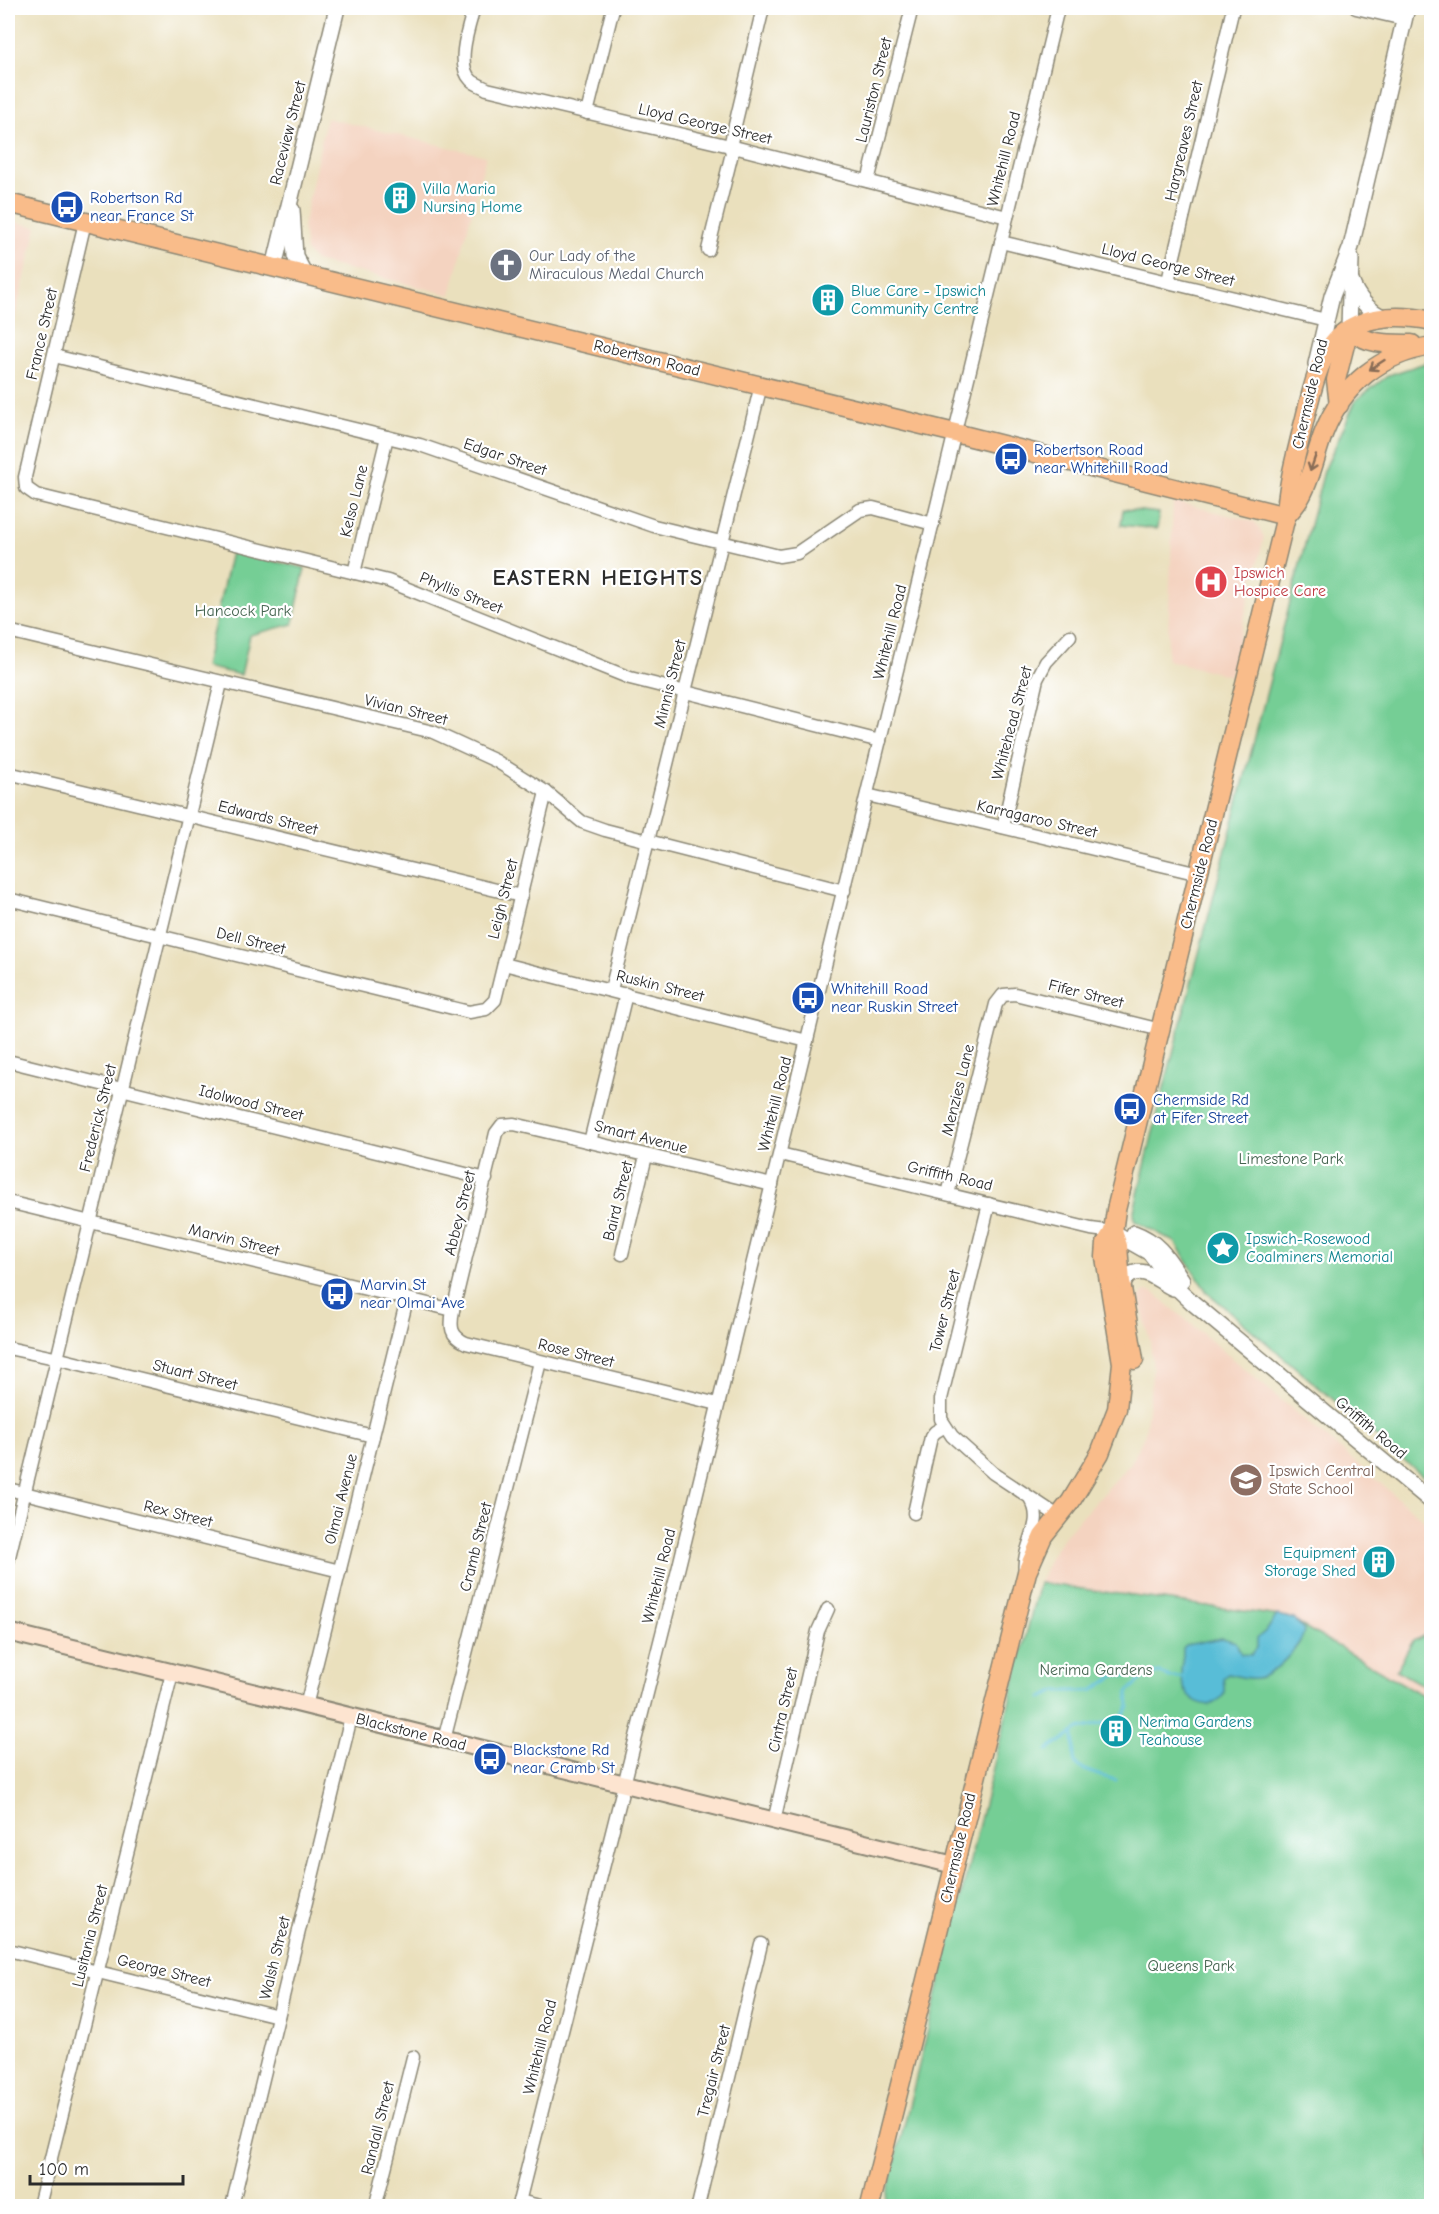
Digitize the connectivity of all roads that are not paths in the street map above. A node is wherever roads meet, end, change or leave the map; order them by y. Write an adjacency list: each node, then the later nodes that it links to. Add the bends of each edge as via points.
1 (337, 8): 13 (street, Raceview Street)
2 (474, 8): 10 (street, Lloyd George Street, via 463,65 470,79 487,89)
3 (613, 8): 10 (street)
4 (764, 8): 11 (street)
5 (912, 8): 12 (street, Lauriston Street)
6 (1058, 8): 15 (street, Whitehill Road)
7 (1233, 8): 22 (street, Hargreaves Street)
8 (1356, 8): 9 (street)
9 (1406, 13): 21 (street, Chermside Road)
10 (587, 113): 11 (street, Lloyd George Street)
11 (730, 146): 12 (street, Lloyd George Street); 18 (street, via 732,153)
12 (868, 181): 15 (street, Lloyd George Street)
13 (290, 198): 19 (street, Raceview Street); 20 (street, via 295,256)
14 (8, 203): 16 (main road, Robertson Road)
15 (1007, 217): 17 (street, Whitehill Road)
16 (85, 222): 19 (main road, Robertson Road); 28 (street, France Street)
17 (1001, 242): 22 (street, Lloyd George Street); 32 (street, Whitehill Road)
18 (708, 250)
19 (274, 267): 20 (main road, Robertson Road)
20 (305, 275): 29 (main road, Robertson Road)
21 (1346, 275): 23 (street, via 1370,309); 24 (street, Chermside Road); 26 (street, Chermside Road)
22 (1168, 281): 24 (street, Lloyd George Street)
23 (1385, 318): 25 (main road, via 1401,316); 26 (main road)
24 (1326, 320): 30 (street, Chermside Road)
25 (1431, 321)
26 (1349, 329): 27 (main road, via 1357,337 1381,343); 30 (main road, via 1326,354); 31 (main road, Chermside Road, via 1336,380)
27 (1431, 346): 31 (main road, one-way to 31, via 1405,351 1378,364 1355,384)
28 (54, 356): 33 (street, Edgar Street); 34 (street, France Street, via 25,477)
29 (761, 385): 32 (main road, Robertson Road); 37 (street, Minnis Street)
30 (1311, 397): 35 (main road, Chermside Road, via 1287,491)
31 (1338, 407): 35 (main road, Chermside Road, one-way to 35, via 1325,430 1301,497)
32 (955, 433): 35 (main road, Robertson Road); 36 (street, Whitehill Road)
33 (387, 437): 37 (street, Edgar Street, via 654,526); 38 (street, Kelso Lane)
34 (26, 488): 38 (street, Phyllis Street, via 36,495)
35 (1286, 516): 50 (main road, Chermside Road)
36 (933, 524): 37 (street, Edgar Street, via 873,508 860,510 797,554 779,556); 43 (street, Whitehill Road)
37 (722, 542): 42 (street, Minnis Street)
38 (354, 573): 42 (street, Phyllis Street, via 388,581 630,678)
39 (8, 631): 41 (street, Vivian Street)
40 (1070, 636): 48 (street, Whitehead Street, via 1046,662 1037,679)
41 (221, 683): 45 (street, Vivian Street, via 433,732 496,761); 47 (street, Frederick Street)
42 (685, 692): 43 (street, Phyllis Street); 49 (street, Minnis Street)
43 (880, 741): 46 (street, Whitehill Road)
44 (8, 773): 47 (street, Edwards Street)
45 (546, 792): 49 (street, Vivian Street, via 582,822); 52 (street, Leigh Street)
46 (867, 795): 48 (street, Karragaroo Street); 51 (street, Whitehill Road)
47 (189, 816): 52 (street, Edwards Street); 54 (street, Frederick Street)
48 (1003, 827): 50 (street, Karragaroo Street)
49 (648, 841): 51 (street, Vivian Street); 56 (street, Minnis Street)
50 (1199, 874): 60 (main road, Chermside Road)
51 (844, 891): 61 (street, Whitehill Road)
52 (521, 896): 55 (street, Leigh Street)
53 (8, 899): 54 (street, Dell Street)
54 (159, 936): 59 (street, Dell Street, via 469,1012); 63 (street, Frederick Street)
55 (504, 964): 56 (street, Ruskin Street); 59 (street, Leigh Street, via 495,1000)
56 (612, 990): 57 (street, Ruskin Street)
57 (626, 994): 61 (street, Ruskin Street); 65 (street)
58 (1003, 995): 60 (street, Fifer Street, via 1015,994); 70 (street, Menzies Lane, via 996,1004)
59 (486, 1009)
60 (1161, 1030): 74 (main road, Chermside Road)
61 (807, 1041): 66 (street, Whitehill Road)
62 (8, 1060): 63 (street, Idolwood Street)
63 (122, 1088): 68 (street, Idolwood Street); 73 (street, Frederick Street)
64 (502, 1125): 65 (street, Smart Avenue, via 514,1124); 68 (street, Abbey Street, via 496,1134)
65 (590, 1142): 67 (street, Smart Avenue)
66 (780, 1154): 69 (street, Whitehill Road); 70 (street, Griffith Road)
67 (646, 1156): 69 (street, Smart Avenue); 75 (street, Baird Street)
68 (486, 1179): 79 (street, Abbey Street)
69 (772, 1185): 84 (street, Whitehill Road)
70 (948, 1194): 72 (street, Griffith Road)
71 (8, 1202): 73 (street, Marvin Street)
72 (989, 1204): 74 (street, Griffith Road); 85 (street, Tower Street, via 940,1402)
73 (90, 1222): 78 (street, Marvin Street); 82 (street, Frederick Street)
74 (1113, 1232): 76 (main road, Chermside Road); 77 (street, Griffith Road, via 1149,1253); 80 (street, Griffith Road, via 1134,1233 1158,1247); 90 (main road, Chermside Road, via 1106,1244 1105,1261 1122,1363 1119,1401 1105,1444)
75 (622, 1254)
76 (1121, 1286): 77 (street, via 1134,1272 1142,1272); 90 (main road, Chermside Road, via 1134,1358 1129,1410 1108,1460)
77 (1181, 1292): 80 (street, Griffith Road)
78 (407, 1299): 79 (street, Marvin Street); 86 (street, Olmai Avenue)
79 (453, 1310): 83 (street, Rose Street, via 450,1326 460,1340)
80 (1204, 1312): 91 (street, Griffith Road)
81 (8, 1348): 82 (street, Stuart Street)
82 (56, 1359): 86 (street, Stuart Street); 88 (street, Frederick Street)
83 (540, 1362): 84 (street, Rose Street); 102 (street, Cramb Street)
84 (718, 1404): 103 (street, Whitehill Road)
85 (945, 1426): 89 (street, via 981,1464); 92 (street, via 932,1437)
86 (373, 1436): 95 (street, Olmai Avenue)
87 (8, 1490): 88 (street, Rex Street)
88 (24, 1494): 94 (street, Frederick Street); 95 (street, Rex Street)
89 (1029, 1498): 93 (street); 96 (street, via 1037,1518 1024,1555)
90 (1071, 1501): 93 (main road, Chermside Road)
91 (1431, 1502)
92 (914, 1513)
93 (1058, 1516): 96 (main road, Chermside Road, via 1038,1544)
94 (8, 1561)
95 (340, 1571): 100 (street, Olmai Avenue)
96 (1026, 1576): 105 (main road, Chermside Road)
97 (828, 1609): 104 (street, Cintra Street, via 818,1631)
98 (8, 1632): 99 (main road, Blackstone Road)
99 (172, 1673): 100 (main road, Blackstone Road); 108 (street, Lusitania Street)
100 (306, 1706): 101 (main road, Blackstone Road)
101 (351, 1717): 102 (main road, Blackstone Road); 109 (street, Walsh Street)
102 (444, 1740): 103 (main road, Blackstone Road)
103 (623, 1784): 104 (main road, Blackstone Road); 111 (street, Whitehill Road)
104 (774, 1821): 105 (main road, Blackstone Road)
105 (954, 1865): 117 (main road, Chermside Road)
106 (761, 1944): 116 (street, Tregair Street)
107 (8, 1950): 108 (street, George Street)
108 (98, 1972): 109 (street, George Street); 112 (street, Lusitania Street)
109 (278, 2016): 113 (street, Walsh Street)
110 (413, 2057): 114 (street, Randall Street)
111 (519, 2204): 115 (street)
112 (39, 2206)
113 (232, 2206)
114 (377, 2206)
115 (540, 2206)
116 (698, 2206)
117 (870, 2206)

